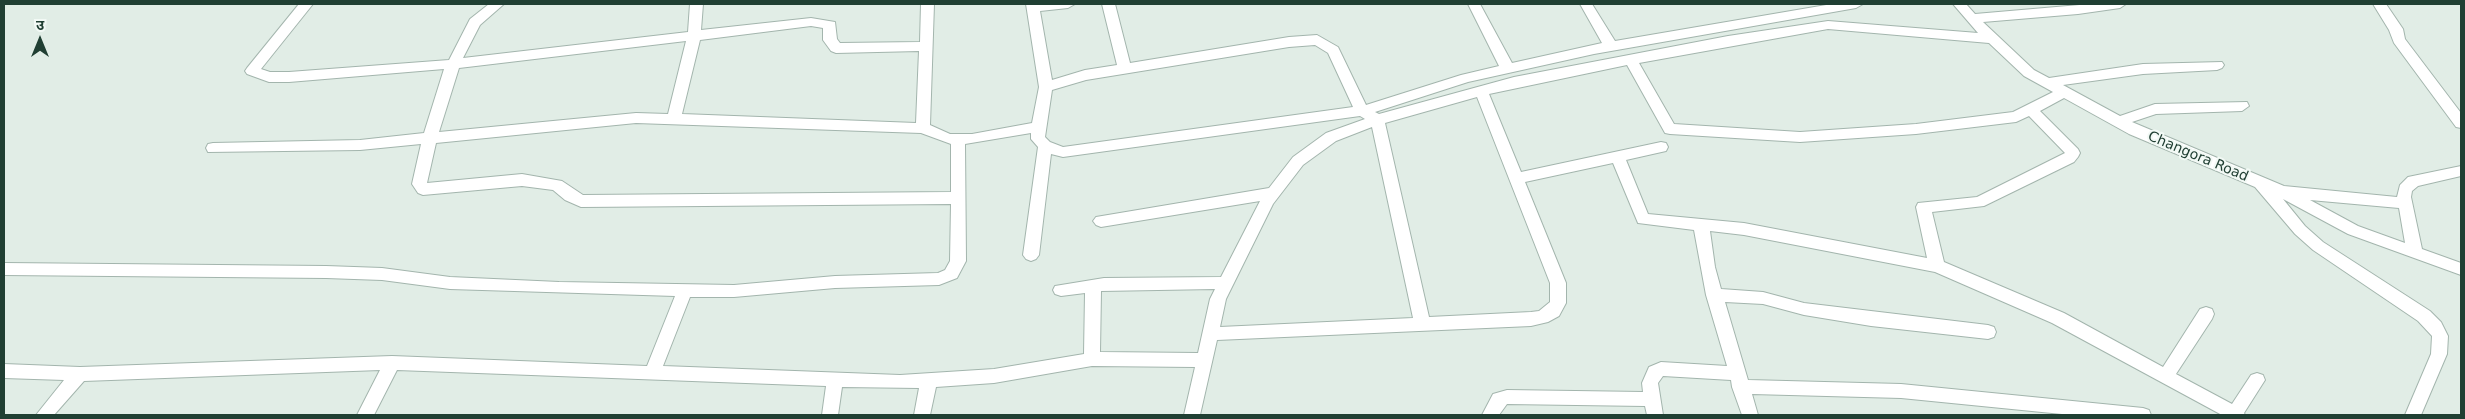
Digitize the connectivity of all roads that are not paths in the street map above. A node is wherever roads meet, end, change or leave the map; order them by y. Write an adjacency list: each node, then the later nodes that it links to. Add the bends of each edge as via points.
1 (306, 4): 20 (street, via 252,71 269,77 290,77)
2 (498, 4): 20 (street, via 475,22)
3 (696, 4): 15 (street)
4 (928, 4): 17 (street)
5 (1068, 4): 13 (street)
6 (1109, 4): 22 (street)
7 (1474, 4): 23 (street)
8 (1586, 4): 18 (street)
9 (1856, 4): 18 (street)
10 (1959, 4): 14 (street, Changora Road)
11 (2120, 4): 14 (street)
12 (2379, 4): 34 (street, via 2396,29 2398,40)
13 (1032, 6): 25 (street)
14 (1971, 19): 16 (street, Changora Road)
15 (694, 37): 17 (street, via 811,22 830,24 830,40 836,48); 20 (street); 31 (street)
16 (1992, 39): 19 (street, via 1828,25); 24 (street, Changora Road, via 2030,73)
17 (927, 46): 36 (street)
18 (1611, 46): 23 (street)
19 (1630, 59): 26 (street); 29 (street, via 1670,130 1800,137 1916,130 2016,117)
20 (453, 64): 37 (street)
21 (2216, 65): 24 (street, via 2143,69)
22 (1124, 68): 25 (street); 30 (street, via 1317,40 1333,50)
23 (1508, 69): 30 (street, via 1466,78)
24 (2047, 82): 27 (street, Changora Road)
25 (1046, 87): 35 (street)
26 (1481, 90): 32 (street); 44 (street)
27 (2064, 92): 29 (street); 33 (street, Changora Road)
28 (2242, 106): 33 (street, via 2155,109)
29 (2030, 109): 54 (street, via 2073,153 2069,158 1979,202 1923,207)
30 (1362, 111): 32 (street); 39 (street, via 1094,149 1062,152)
31 (674, 119): 36 (street); 37 (street, via 636,118)
32 (1377, 120): 47 (street, via 1331,137 1298,161); 63 (street)
33 (2118, 122): 45 (street, Changora Road)
34 (2461, 123)
35 (1038, 127): 38 (street); 39 (street, via 1038,139)
36 (923, 128): 38 (street, via 948,139)
37 (430, 138): 41 (street, via 360,145); 48 (street, via 419,184 423,189 522,180 557,185 581,201)
38 (958, 139): 48 (street)
39 (1045, 146): 53 (street)
40 (1661, 147): 42 (street)
41 (213, 148)
42 (1618, 156): 44 (street); 51 (street, via 1642,219)
43 (2461, 171): 49 (street, via 2412,181 2405,189)
44 (1516, 179): 63 (street, via 1558,283 1558,303 1553,311 1530,319)
45 (2261, 183): 46 (street, Changora Road); 87 (street, via 2312,240 2424,316 2435,327 2440,336 2438,354)
46 (2278, 190): 49 (street, via 2340,199); 52 (street, Changora Road, via 2353,230)
47 (1273, 193): 50 (street); 57 (street)
48 (957, 198): 59 (street, via 958,261 951,274 939,279 835,282 734,291)
49 (2405, 203): 52 (street)
50 (1101, 221)
51 (1701, 225): 54 (street, via 1744,229); 61 (street)
52 (2415, 252): 56 (street, Changora Road)
53 (1031, 255)
54 (1937, 266): 72 (street, via 2058,318)
55 (4, 269): 59 (street, via 326,272 559,288)
56 (2461, 269)
57 (1226, 282): 58 (street); 65 (street, via 1218,299)
58 (1093, 285): 60 (street); 66 (street)
59 (685, 290): 70 (street)
60 (1061, 290)
61 (1714, 295): 64 (street, via 1763,298 1804,309 1871,320); 74 (street)
62 (2206, 314): 72 (street)
63 (1423, 325): 65 (street)
64 (1988, 332)
65 (1210, 334): 67 (street)
66 (1092, 359): 67 (street); 76 (street, via 994,376)
67 (1204, 360): 83 (street)
68 (392, 363): 70 (street); 71 (street); 80 (street)
69 (4, 371): 71 (street)
70 (652, 373): 73 (street)
71 (80, 374): 79 (street)
72 (2166, 376): 78 (street)
73 (835, 380): 76 (street); 81 (street)
74 (1738, 380): 77 (street, via 1661,369 1655,372 1650,383); 85 (street); 86 (street, via 1901,391)
75 (2257, 380): 78 (street)
76 (929, 381): 82 (street)
77 (1654, 407): 84 (street, via 1507,397 1499,399)
78 (2236, 414)
79 (44, 415)
80 (365, 415)
81 (830, 415)
82 (922, 415)
83 (1192, 415)
84 (1490, 415)
85 (1750, 415)
86 (2134, 415)
87 (2413, 415)

